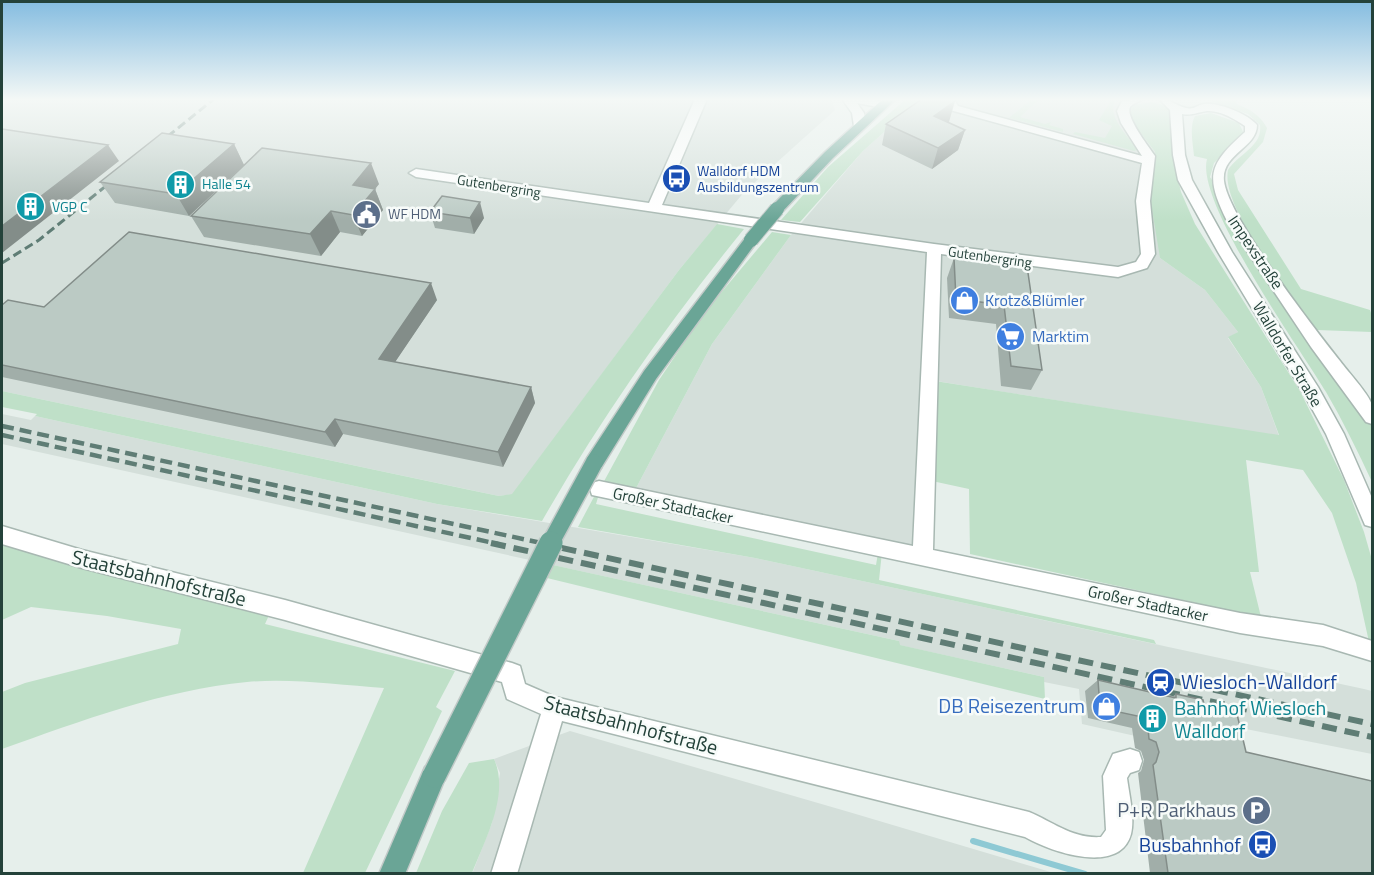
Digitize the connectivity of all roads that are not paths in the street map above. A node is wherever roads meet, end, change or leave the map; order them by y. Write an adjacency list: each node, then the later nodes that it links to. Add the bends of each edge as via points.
1 (683, 140): 11 (street)
2 (846, 140): 23 (main road, bridge, via 751,240 650,375 594,463 522,597 434,776)
3 (1070, 140): 8 (street)
4 (1139, 140): 8 (street, via 1148,152)
5 (1178, 140): 10 (street, Walldorfer Straße, via 1185,180)
6 (1187, 140): 10 (street, Walldorfer Straße)
7 (1244, 140): 13 (street, Impexstraße, via 1220,165 1217,185 1234,221)
8 (1148, 161): 12 (street, Gutenbergring, via 1143,201 1148,254 1136,269 1107,272)
9 (416, 173): 11 (street, Gutenbergring)
10 (1195, 194): 17 (street, Walldorfer Straße, via 1225,252 1312,392 1340,444)
11 (653, 209): 12 (street, Gutenbergring)
12 (934, 249): 19 (street)
13 (1349, 385): 14 (street); 15 (street, Impexstraße)
14 (1372, 389)
15 (1372, 417)
16 (599, 489): 19 (street, Großer Stadtacker)
17 (1372, 519)
18 (2, 535): 21 (street, Staatsbahnhofstraße, via 512,674 515,691)
19 (923, 555): 20 (street, Großer Stadtacker, via 1240,623 1300,629)
20 (1372, 651)
21 (554, 708): 22 (street, Staatsbahnhofstraße, via 1029,825 1063,843 1090,850 1108,849 1119,833 1115,776 1122,763); 24 (street)
22 (1130, 761)
23 (392, 873)
24 (504, 873)

